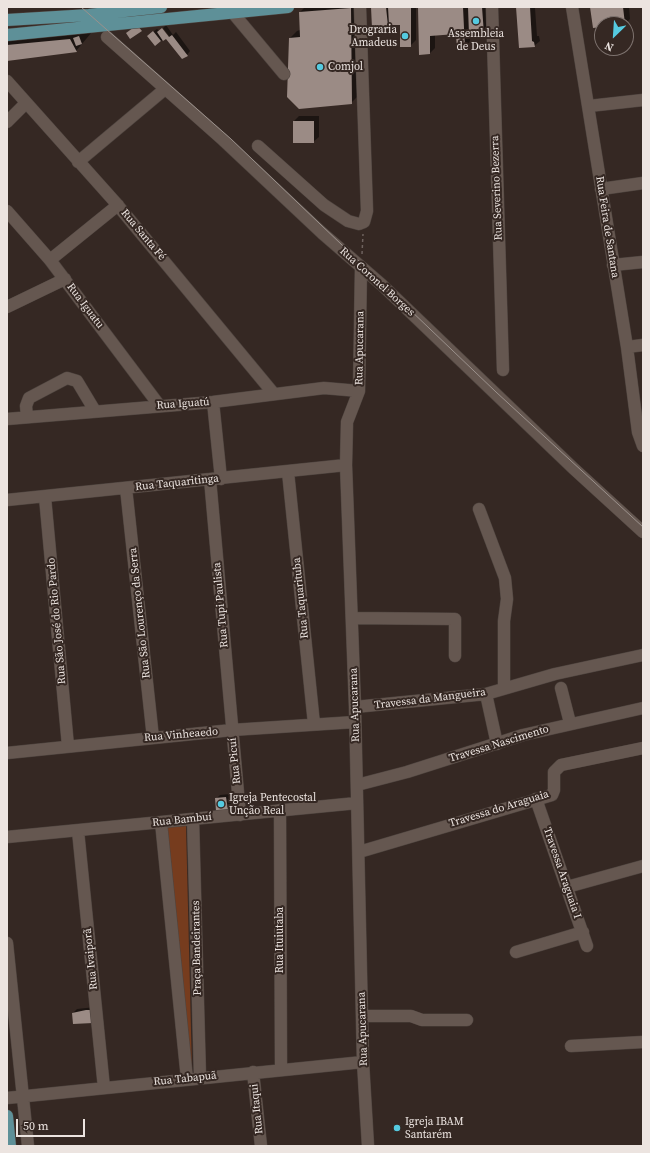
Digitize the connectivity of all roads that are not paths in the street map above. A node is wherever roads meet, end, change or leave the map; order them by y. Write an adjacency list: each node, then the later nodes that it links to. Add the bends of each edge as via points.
1 (161, 7): 6 (main road)
2 (288, 7): 7 (main road)
3 (360, 7): 18 (street, via 367,211 364,222 359,224 348,221 324,205)
4 (492, 7): 32 (street, Rua Severino Bezerra)
5 (572, 7): 16 (street, Rua Feira de Santana)
6 (145, 8): 8 (main road, via 89,15)
7 (233, 13): 9 (main road); 11 (street)
8 (7, 20)
9 (7, 36)
10 (107, 38): 13 (street, Rua Coronel Borges)
11 (284, 74)
12 (7, 81): 15 (street, Rua Santa Fé)
13 (165, 89): 19 (street); 27 (street, Rua Coronel Borges)
14 (643, 100): 16 (street)
15 (26, 103): 17 (street); 19 (street, Rua Santa Fé)
16 (588, 106): 21 (street, Rua Feira de Santana)
17 (7, 122)
18 (258, 146)
19 (78, 162): 22 (street, Rua Santa Fé)
20 (643, 182): 21 (street)
21 (601, 189): 26 (street, Rua Feira de Santana)
22 (118, 205): 24 (street); 34 (street, Rua Santa Fé)
23 (7, 211): 24 (street, Rua Iguatu)
24 (50, 260): 28 (street, Rua Iguatu)
25 (643, 262): 26 (street)
26 (613, 266): 31 (street, Rua Feira de Santana)
27 (361, 267): 33 (street, Rua Apucarana); 49 (street, Rua Coronel Borges)
28 (65, 279): 29 (street); 36 (street, Rua Iguatu)
29 (7, 307)
30 (643, 345): 31 (street)
31 (627, 347): 40 (street, Rua Feira de Santana)
32 (503, 370)
33 (359, 391): 34 (street, Rua Iguatú, via 324,388); 42 (street, Rua Apucarana, via 347,422)
34 (274, 394): 35 (street, Rua Iguatú)
35 (213, 402): 36 (street, Rua Iguatú); 44 (street, Rua Tupi Paulista)
36 (159, 405): 37 (street, Rua Iguatú)
37 (95, 411): 38 (street, Rua Iguatú); 38 (street, via 76,381 67,378 29,398 26,406)
38 (27, 417): 39 (street, Rua Iguatú)
39 (7, 419)
40 (641, 431): 41 (street, Rua Feira de Santana)
41 (643, 446)
42 (346, 465): 43 (street, Rua Taquaritinga); 50 (street, Rua Apucarana)
43 (288, 472): 44 (street, Rua Taquaritinga); 60 (street, Rua Taquarituba)
44 (215, 479): 45 (street, Rua Taquaritinga); 61 (street, Rua Tupi Paulista)
45 (126, 488): 46 (street, Rua Taquaritinga); 62 (street, Rua São Lourenço da Serra)
46 (45, 496): 47 (street, Rua Taquaritinga); 64 (street, Rua São José do Rio Pardo)
47 (7, 500)
48 (479, 509): 53 (street, via 505,578 507,604 504,621)
49 (643, 532)
50 (352, 618): 52 (street, via 455,619); 56 (street, Rua Apucarana)
51 (643, 655): 53 (street, Travessa da Mangueira)
52 (455, 656)
53 (504, 687): 55 (street, Travessa da Mangueira)
54 (561, 688): 59 (street)
55 (486, 694): 56 (street, Travessa da Mangueira); 63 (street)
56 (355, 707): 58 (street, Rua Apucarana)
57 (643, 708): 59 (street, Travessa Nascimento)
58 (355, 722): 60 (street, Rua Vinheaedo); 67 (street, Rua Apucarana)
59 (570, 723): 63 (street, Travessa Nascimento)
60 (314, 724): 61 (street, Rua Vinheaedo)
61 (232, 730): 62 (street, Rua Vinheaedo); 71 (street, Rua Picuí)
62 (153, 738): 64 (street, Rua Vinheaedo)
63 (497, 744): 67 (street, Travessa Nascimento)
64 (68, 746): 66 (street, Rua Vinheaedo)
65 (643, 748): 68 (street, Travessa do Araguaia, via 561,765 554,772 554,792)
66 (7, 753)
67 (357, 785): 69 (street, Rua Apucarana)
68 (536, 799): 76 (street, Travessa do Araguaia); 78 (street, Travessa Araguaia I)
69 (357, 803): 70 (street, Rua Bambuí); 76 (street, Rua Apucarana)
70 (280, 810): 71 (street, Rua Bambuí); 88 (street, Rua Ituiutaba)
71 (240, 815): 72 (street, Rua Bambuí)
72 (193, 819): 73 (street, Rua Bambuí); 90 (street, Praça Bandeirantes)
73 (161, 822): 74 (street, Rua Bambuí); 91 (street, Praça Bandeirantes)
74 (78, 831): 75 (street, Rua Bambuí); 92 (street, Rua Ivaiporã)
75 (7, 837)
76 (359, 852): 83 (street, Rua Apucarana)
77 (643, 866): 78 (street)
78 (567, 888): 79 (street, Travessa Araguaia I)
79 (583, 932): 81 (street, Travessa Araguaia I); 82 (street)
80 (7, 943): 93 (street)
81 (587, 946)
82 (516, 952)
83 (362, 1016): 84 (street); 87 (street, Rua Apucarana)
84 (467, 1020)
85 (643, 1042): 86 (street)
86 (571, 1046)
87 (363, 1062): 88 (street, Rua Tabapuã); 99 (street, Rua Apucarana)
88 (281, 1069): 89 (street, Rua Tabapuã)
89 (253, 1072): 90 (street, Rua Tabapuã); 98 (street, Rua Itaqui)
90 (200, 1077): 91 (street, Rua Tabapuã)
91 (187, 1079): 92 (street, Rua Tabapuã)
92 (104, 1088): 93 (street, Rua Tabapuã)
93 (23, 1096): 94 (street, Rua Tabapuã); 97 (street)
94 (7, 1098)
95 (7, 1116): 96 (main road)
96 (10, 1146)
97 (28, 1146)
98 (261, 1146)
99 (368, 1146)

